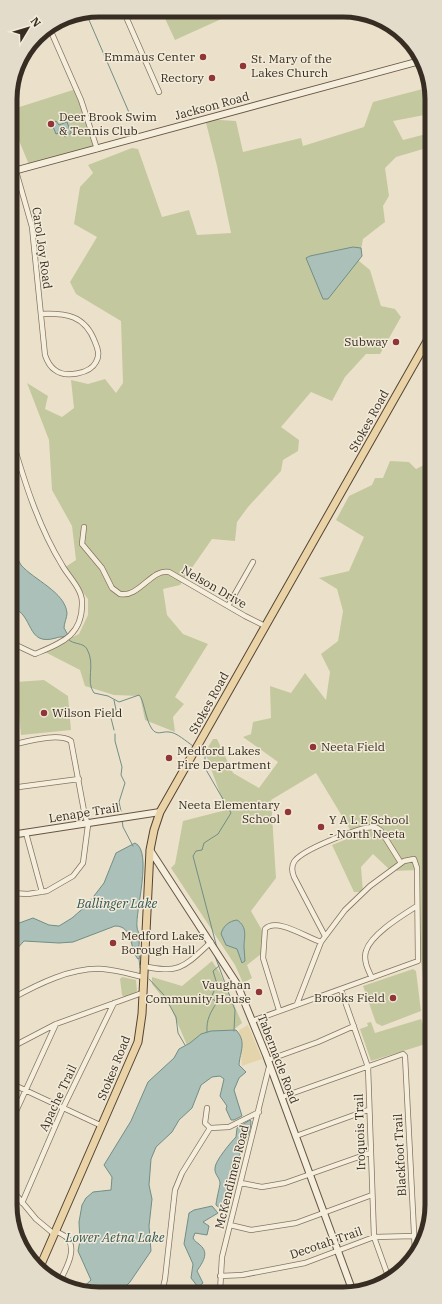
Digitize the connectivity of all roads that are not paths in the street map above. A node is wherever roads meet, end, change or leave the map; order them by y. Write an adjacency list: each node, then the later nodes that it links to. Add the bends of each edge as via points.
1 (126, 17): 4 (street)
2 (51, 32): 5 (street, via 81,100)
3 (416, 62): 5 (street, Jackson Road)
4 (159, 92)
5 (97, 149): 6 (street, Jackson Road)
6 (17, 171)
7 (17, 184): 8 (street, Carol Joy Road, via 32,227)
8 (41, 314): 8 (street, Carol Joy Road, via 46,361 50,366 59,373 87,371 93,367 98,349 92,334 81,322 70,316)
9 (425, 345): 14 (main road, Stokes Road)
10 (17, 456): 15 (street, via 43,529 81,598 80,616 64,642 34,654)
11 (84, 527): 13 (street, Nelson Drive, via 82,544 102,568 112,588 120,594 132,593 166,571)
12 (253, 562): 13 (street)
13 (228, 606): 14 (street, Nelson Drive)
14 (265, 626): 19 (main road, Stokes Road)
15 (17, 645)
16 (17, 743): 17 (street, via 46,738 65,738 71,741)
17 (79, 779): 18 (street); 20 (street)
18 (17, 787)
19 (160, 812): 20 (street, Lenape Trail); 23 (main road, Stokes Road)
20 (88, 824): 21 (street, Lenape Trail); 25 (street, via 85,855 81,866 73,876)
21 (26, 833): 22 (street, Lenape Trail); 25 (street)
22 (17, 834)
23 (150, 850): 29 (street, Tabernacle Road); 31 (main road, Stokes Road)
24 (401, 864): 27 (street, via 408,859 414,859 417,868); 28 (street, via 370,886 345,910); 28 (street, via 379,828 374,827 328,841 296,860 292,867 294,877)
25 (42, 892): 26 (street)
26 (17, 893)
27 (417, 906): 33 (street, via 368,945 365,954 366,964); 33 (street, via 418,961)
28 (325, 936): 30 (street)
29 (211, 942): 31 (street, via 181,967 164,969); 40 (street, Tabernacle Road, via 233,976)
30 (321, 942): 38 (street); 39 (street, via 277,924 265,929 263,958)
31 (143, 966): 32 (main road, Stokes Road)
32 (143, 977): 35 (main road, Stokes Road); 36 (street, via 112,970 90,970 48,981)
33 (372, 978): 34 (street)
34 (341, 990): 38 (street); 42 (street, Iroquois Trail)
35 (142, 994): 37 (street); 55 (main road, Stokes Road, via 142,1022 136,1050)
36 (17, 996)
37 (114, 1003): 41 (street); 50 (street, Apache Trail)
38 (297, 1004): 39 (street)
39 (279, 1010): 40 (street)
40 (252, 1021): 44 (street, Tabernacle Road)
41 (56, 1024): 43 (street); 48 (street)
42 (354, 1026): 44 (street); 46 (street, Iroquois Trail)
43 (17, 1044)
44 (268, 1060): 45 (street, Tabernacle Road)
45 (269, 1067): 49 (street, Tabernacle Road); 54 (street, McKendimen Road)
46 (368, 1067): 49 (street); 53 (street, Iroquois Trail); 67 (street, Blackfoot Trail, via 402,1054 405,1056)
47 (17, 1086): 48 (street)
48 (26, 1090): 50 (street); 52 (street)
49 (282, 1097): 57 (street, Tabernacle Road)
50 (63, 1108): 55 (street); 63 (street, Apache Trail)
51 (207, 1108): 56 (street, via 205,1123)
52 (17, 1109)
53 (368, 1110): 57 (street); 58 (street, Iroquois Trail)
54 (259, 1112): 56 (street, via 229,1127); 60 (street, McKendimen Road)
55 (102, 1126): 66 (main road, Stokes Road)
56 (210, 1128): 75 (street, via 176,1187)
57 (296, 1136): 59 (street, Tabernacle Road)
58 (370, 1153): 59 (street); 61 (street, Iroquois Trail)
59 (310, 1174): 60 (street, via 285,1183 262,1187); 64 (street, Tabernacle Road)
60 (241, 1183): 65 (street, McKendimen Road)
61 (372, 1195): 64 (street); 68 (street, Iroquois Trail)
62 (17, 1196): 63 (street)
63 (22, 1203): 66 (street, via 36,1219)
64 (324, 1213): 65 (street, via 296,1223 251,1230); 70 (street, Tabernacle Road)
65 (230, 1224): 73 (street, McKendimen Road)
66 (55, 1232): 71 (main road, Stokes Road); 74 (street, via 66,1237 71,1245 70,1256)
67 (414, 1236): 68 (street, Decotah Trail); 69 (street, Blackfoot Trail)
68 (374, 1237): 70 (street, Decotah Trail); 72 (street, Iroquois Trail)
69 (415, 1245)
70 (338, 1251): 73 (street, Decotah Trail, via 305,1263 242,1275); 77 (street, Tabernacle Road)
71 (41, 1263)
72 (387, 1274)
73 (220, 1276): 76 (street, McKendimen Road)
74 (61, 1278)
75 (163, 1287)
76 (220, 1287)
77 (351, 1287)

